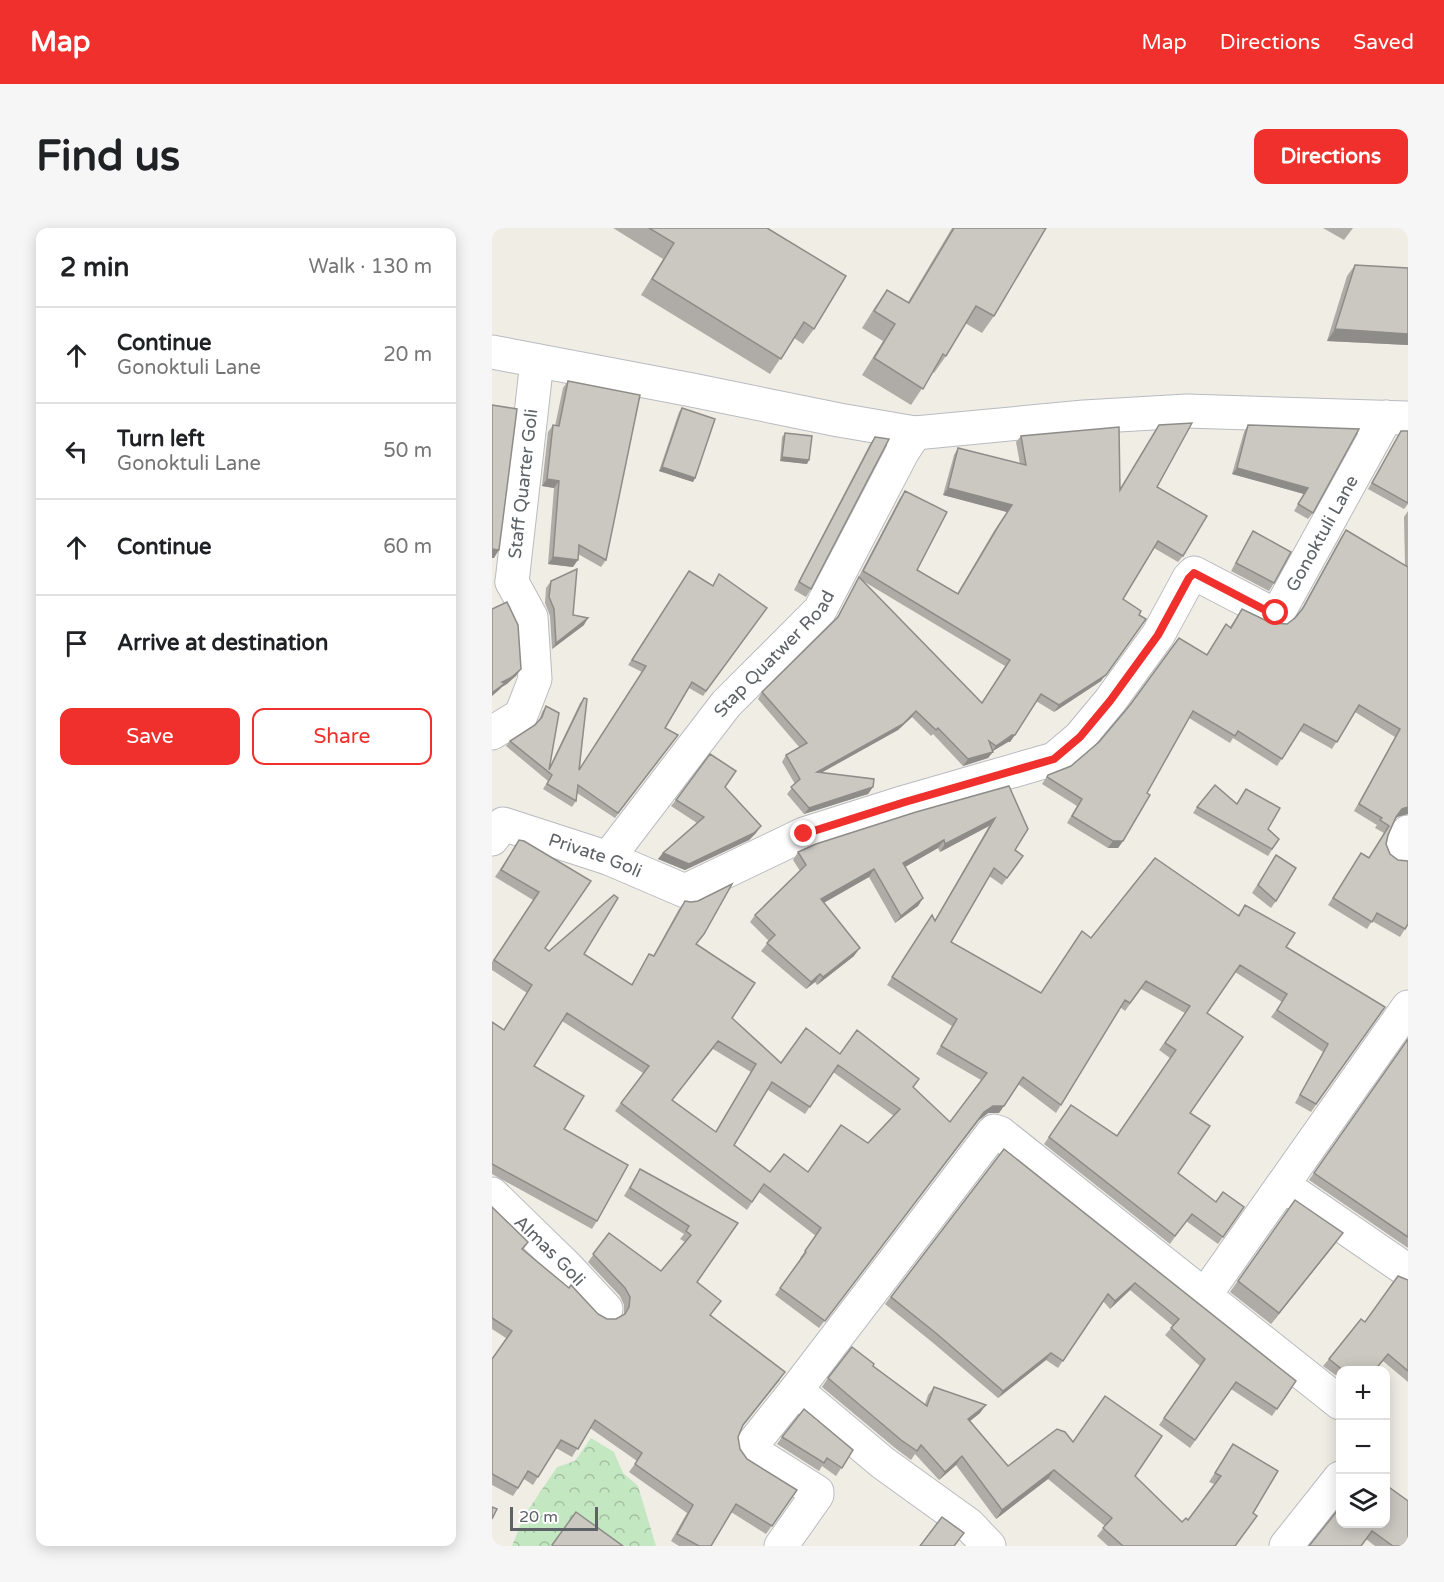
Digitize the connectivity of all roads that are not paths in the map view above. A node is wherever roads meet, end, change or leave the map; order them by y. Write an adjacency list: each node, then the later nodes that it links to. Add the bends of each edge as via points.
1 (492, 352): 2 (street)
2 (537, 361): 4 (street); 5 (street, Staff Quarter Goli)
3 (1397, 418): 4 (street, via 1187,411); 9 (street, Gonoktuli Lane, via 1276,613 1194,573 1158,635 1110,701 1080,737 1054,759 804,834)
4 (915, 433): 8 (street, Stap Quatwer Road, via 820,610 726,704)
5 (502, 588): 6 (street, via 531,617 535,680 521,715)
6 (492, 733)
7 (498, 832): 8 (street, Private Goli)
8 (608, 858): 9 (street, Private Goli)
9 (685, 891)
10 (1408, 1007): 11 (street)
11 (1283, 1185): 13 (street); 14 (street)
12 (492, 1194): 15 (street, Almas Goli)
13 (1408, 1270)
14 (1205, 1295): 16 (street, via 994,1131); 17 (street)
15 (606, 1309)
16 (796, 1390): 19 (street, via 751,1449 817,1492); 20 (street, via 883,1462 969,1525)
17 (1336, 1399)
18 (1336, 1484): 21 (street)
19 (781, 1546)
20 (989, 1546)
21 (1286, 1546)

